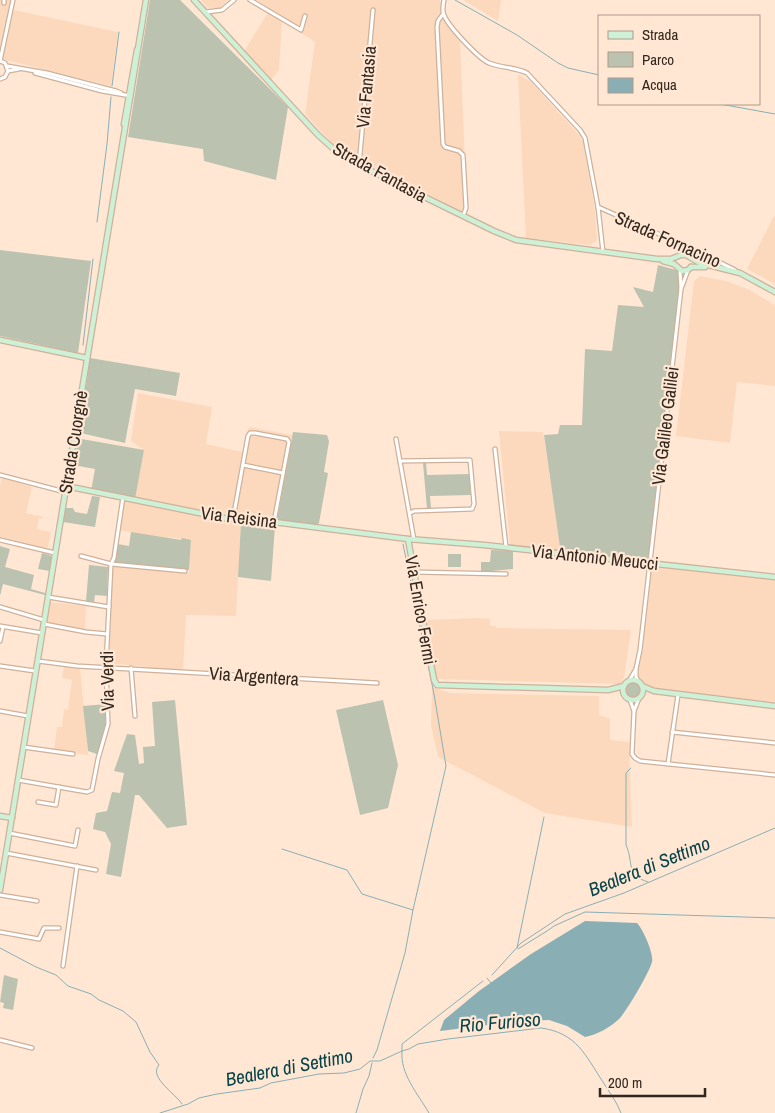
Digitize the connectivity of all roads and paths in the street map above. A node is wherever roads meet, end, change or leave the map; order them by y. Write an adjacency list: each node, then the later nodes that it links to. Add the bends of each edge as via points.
1 (13, 0): 11 (street)
2 (146, 0): 16 (street, Strada Cuorgnè)
3 (194, 0): 8 (street, Strada Fantasia)
4 (234, 0): 8 (street, via 222,10)
5 (250, 0): 10 (street, via 301,30)
6 (444, 0): 9 (street)
7 (373, 10): 17 (street, Via Fantasia)
8 (205, 12): 17 (street, Strada Fantasia, via 318,135)
9 (443, 14): 18 (street, Strada Fornacino, via 477,54 488,62 527,73 580,130 588,146); 19 (street, via 437,27 443,144 463,155 466,208)
10 (305, 16)
11 (0, 61): 12 (street)
12 (7, 66): 13 (street); 14 (street)
13 (22, 68): 14 (street); 16 (street)
14 (8, 71): 15 (street)
15 (0, 79)
16 (130, 95): 32 (street, Strada Cuorgnè)
17 (359, 165): 19 (street, Strada Fantasia)
18 (598, 207): 20 (street, Strada Fornacino); 27 (street, Strada Fornacino)
19 (463, 216): 20 (street, Strada Fantasia, via 516,240)
20 (603, 252): 23 (street, Strada Fantasia)
21 (676, 258): 22 (street, via 683,254); 23 (street); 24 (street)
22 (690, 258): 25 (street); 27 (street, Strada Fornacino)
23 (657, 259): 24 (street)
24 (675, 265): 26 (street)
25 (689, 269): 26 (street); 28 (street, Strada Fornacino, via 702,266); 29 (street, Via Galileo Galilei)
26 (680, 271): 29 (street, Via Galileo Galilei)
27 (738, 272): 28 (street, Strada Fornacino)
28 (745, 276): 30 (street, Strada Fornacino)
29 (681, 289): 51 (street, Via Galileo Galilei)
30 (775, 292)
31 (0, 340): 32 (street)
32 (86, 358): 39 (street, Strada Cuorgnè)
33 (396, 439): 35 (street, Via Enrico Fermi)
34 (495, 449): 48 (street)
35 (400, 461): 42 (street, Via Enrico Fermi); 42 (street, via 470,460 472,509)
36 (242, 465): 37 (street); 37 (street, via 250,433 287,439); 43 (street)
37 (283, 473): 44 (street)
38 (0, 475): 40 (street)
39 (66, 486): 40 (street, Strada Cuorgnè); 41 (street, Via Reisina)
40 (65, 492): 49 (street, Strada Cuorgnè)
41 (123, 497): 43 (street, Via Reisina); 52 (street, Via Verdi)
42 (410, 513): 47 (street, Via Enrico Fermi)
43 (233, 519): 44 (street, Via Reisina)
44 (274, 522): 45 (street, Via Reisina)
45 (408, 539): 47 (street, Via Reisina); 54 (street, Via Enrico Fermi)
46 (0, 540): 49 (street)
47 (414, 540): 48 (street, Via Antonio Meucci)
48 (506, 547): 51 (street, Via Antonio Meucci)
49 (55, 553): 57 (street, Strada Cuorgnè)
50 (81, 556): 52 (street)
51 (649, 563): 56 (street, Via Antonio Meucci); 69 (street, Via Galileo Galilei)
52 (111, 564): 53 (street); 59 (street, Via Verdi)
53 (185, 571)
54 (414, 572): 55 (street); 75 (street, Via Enrico Fermi, via 437,685)
55 (506, 574)
56 (775, 577)
57 (48, 597): 59 (street); 60 (street, Strada Cuorgnè)
58 (0, 607): 60 (street)
59 (109, 607): 63 (street, Via Verdi)
60 (44, 622): 62 (street, Strada Cuorgnè); 63 (street)
61 (1, 626): 62 (street); 64 (street)
62 (42, 633): 65 (street, Strada Cuorgnè)
63 (108, 634): 67 (street, Via Verdi)
64 (0, 641)
65 (37, 661): 67 (street, Via Argentera); 70 (street, Strada Cuorgnè)
66 (0, 666): 70 (street)
67 (106, 666): 68 (street, Via Argentera); 93 (street, Via Verdi, via 108,724 92,790)
68 (131, 668): 72 (street, Via Argentera); 85 (street)
69 (636, 669): 71 (street); 73 (street)
70 (35, 672): 84 (street, Strada Cuorgnè)
71 (629, 681): 73 (street); 74 (street)
72 (376, 683)
73 (640, 684): 76 (street); 79 (street)
74 (624, 686): 75 (street); 77 (street)
75 (608, 690): 77 (street)
76 (654, 691): 78 (street); 79 (street)
77 (624, 695): 80 (street)
78 (678, 695): 81 (street); 86 (street)
79 (640, 697): 80 (street); 83 (street)
80 (630, 700): 83 (street)
81 (775, 706)
82 (0, 711): 84 (street)
83 (634, 711): 90 (street, via 632,754 640,761)
84 (28, 716): 88 (street, Strada Cuorgnè)
85 (135, 716)
86 (672, 732): 87 (street); 90 (street)
87 (775, 743)
88 (23, 747): 89 (street); 92 (street, Strada Cuorgnè)
89 (73, 754)
90 (668, 764): 91 (street)
91 (775, 775)
92 (18, 780): 93 (street, Via Verdi); 96 (street, Strada Cuorgnè)
93 (59, 787): 94 (street, via 56,806)
94 (38, 802)
95 (0, 816): 96 (street)
96 (12, 818): 98 (street, Strada Cuorgnè)
97 (78, 830): 98 (street, via 75,846)
98 (9, 833): 99 (street, Strada Cuorgnè)
99 (6, 853): 100 (street); 102 (street, Strada Cuorgnè)
100 (77, 866): 101 (street); 105 (street)
101 (96, 870)
102 (0, 890)
103 (0, 895): 104 (street)
104 (38, 901)
105 (63, 928): 106 (street, via 44,928 39,939); 107 (street)
106 (0, 932)
107 (63, 966)
108 (0, 1040): 109 (street)
109 (32, 1048)

